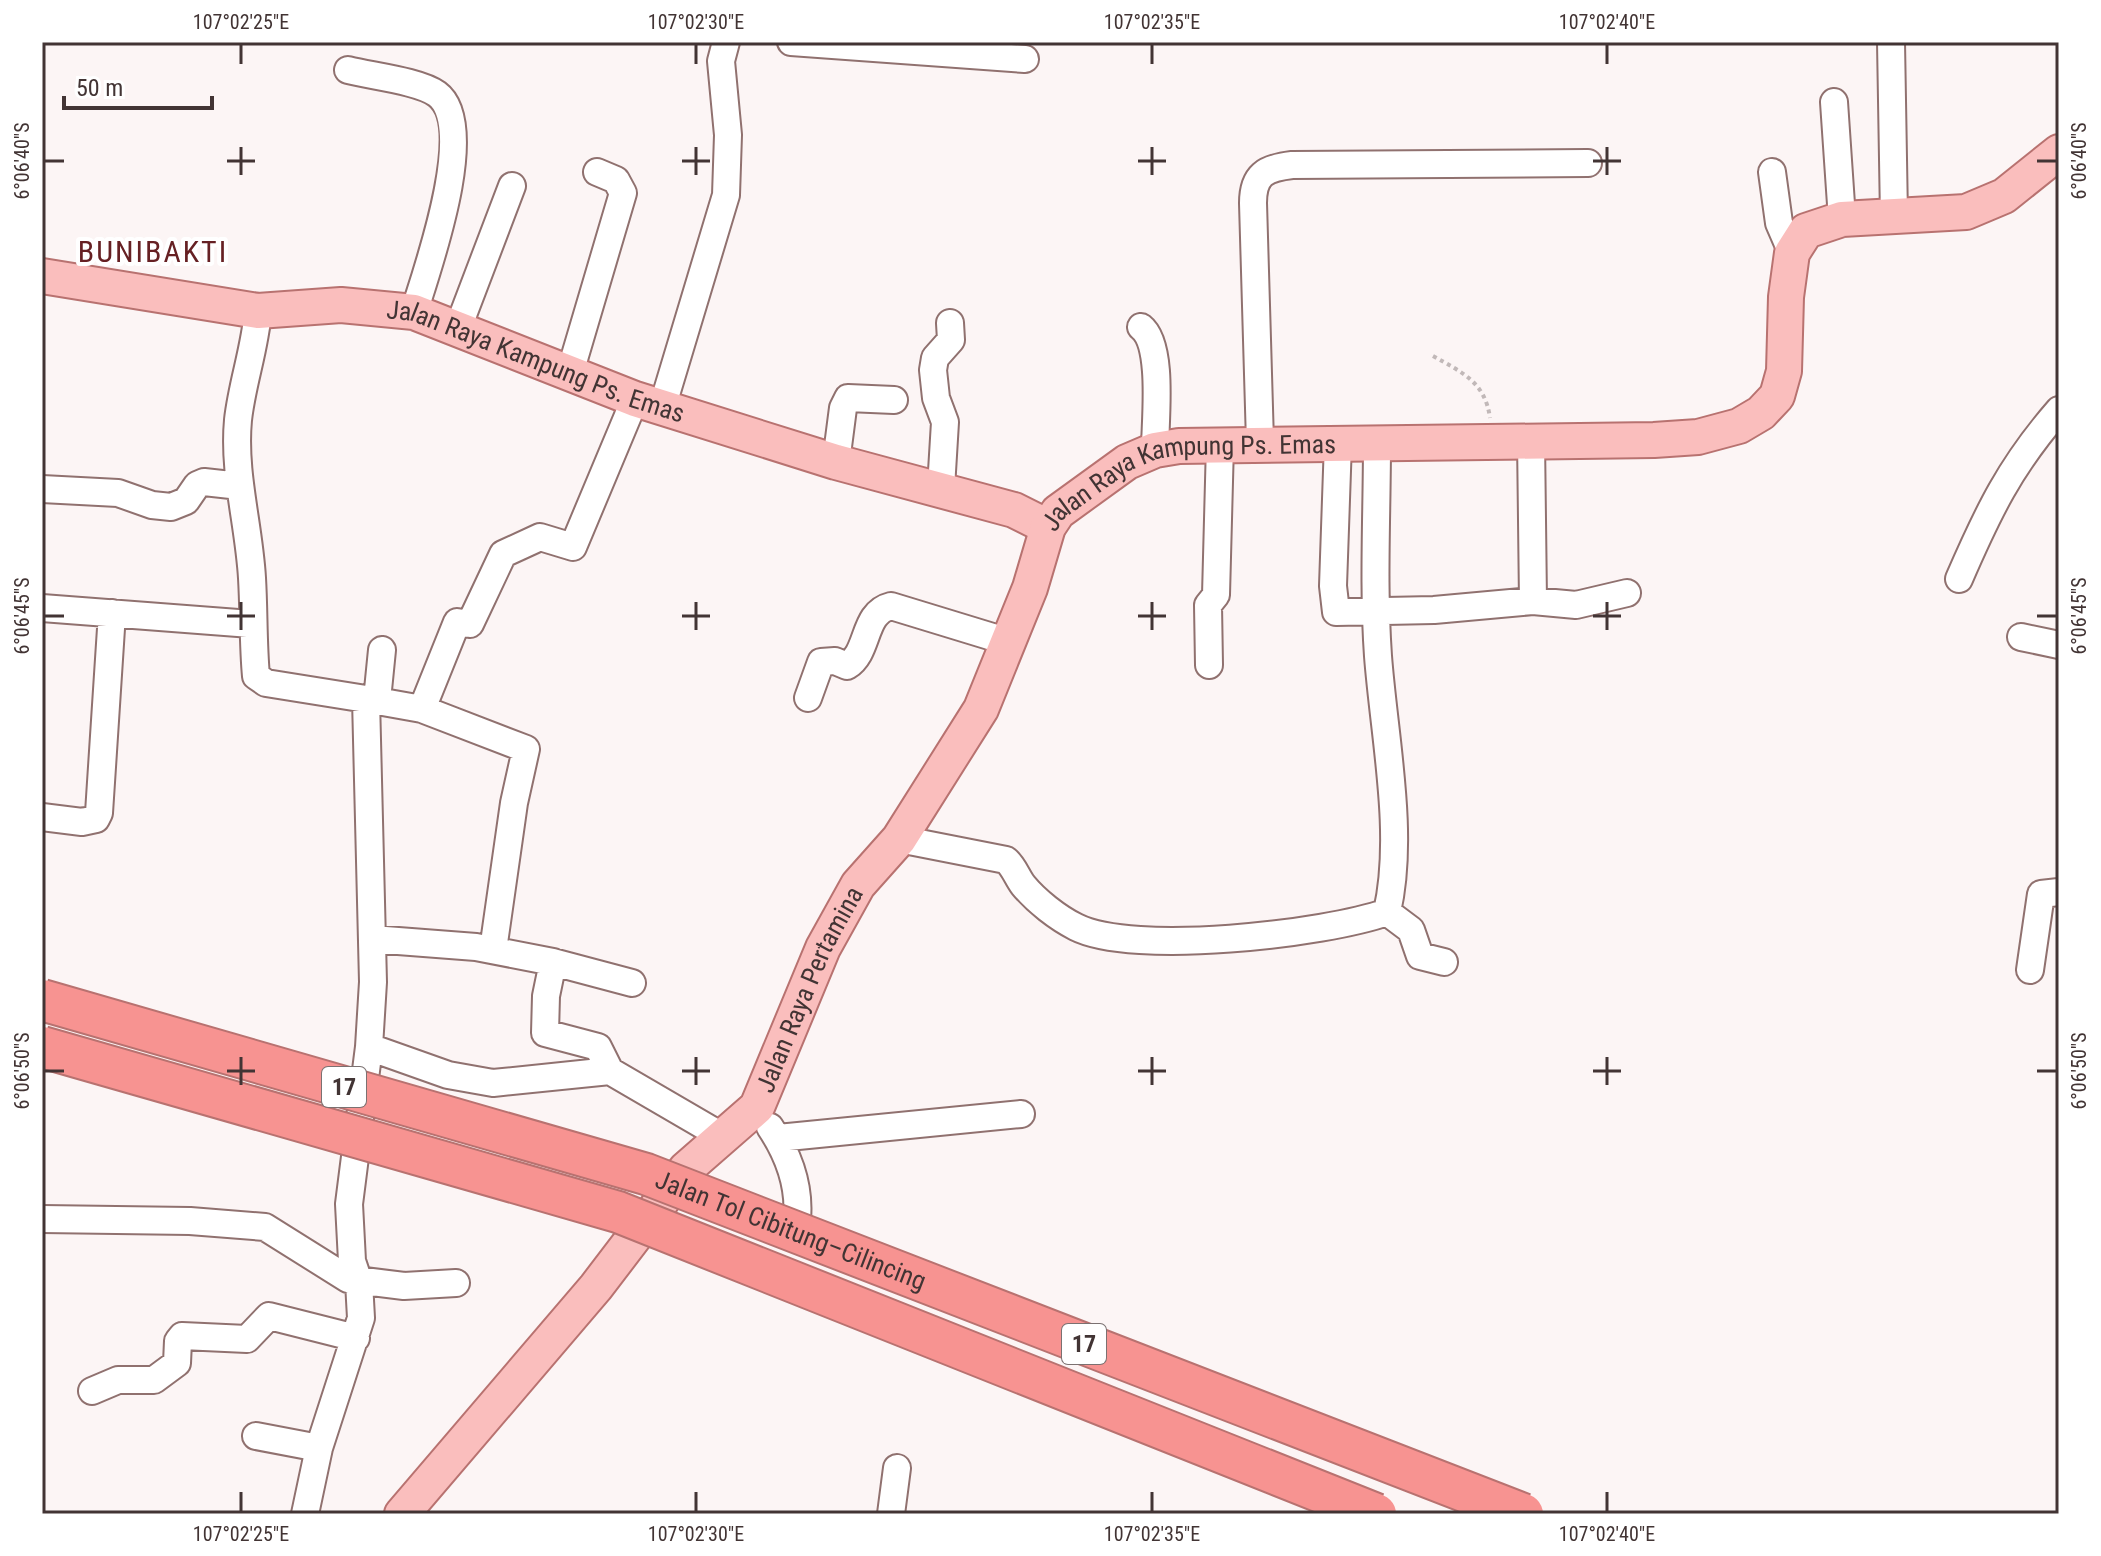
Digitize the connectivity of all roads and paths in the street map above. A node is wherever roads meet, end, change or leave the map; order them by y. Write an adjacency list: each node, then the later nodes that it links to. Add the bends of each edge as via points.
1 (726, 42): 24 (street, via 721,61 728,135 726,195)
2 (791, 42): 4 (street)
3 (1891, 42): 12 (street)
4 (1025, 59)
5 (348, 70): 17 (street, via 427,89 444,102 451,117 451,177)
6 (1834, 102): 13 (street)
7 (2056, 162): 12 (main road, via 2004,196 1966,212)
8 (1588, 163): 28 (street, via 1292,165 1261,174 1253,184)
9 (597, 172): 22 (street, via 616,180 623,193)
10 (1772, 172): 14 (street, via 1779,223)
11 (512, 186): 20 (street)
12 (1894, 217): 13 (main road)
13 (1842, 219): 14 (main road, via 1806,231)
14 (1792, 253): 27 (main road, Jalan Raya Kampung Ps. Emas, via 1783,377 1777,396 1761,413 1739,426 1698,437)
15 (42, 276): 16 (main road, Jalan Raya Kampung Ps. Emas)
16 (258, 311): 17 (main road, Jalan Raya Kampung Ps. Emas, via 341,305); 34 (street, via 239,418)
17 (414, 312): 20 (main road, Jalan Raya Kampung Ps. Emas)
18 (950, 323): 35 (street, via 951,340 935,358 933,370 945,422)
19 (1141, 327): 32 (street, via 1148,333 1155,363)
20 (458, 328): 22 (main road, Jalan Raya Kampung Ps. Emas)
21 (1433, 356): 26 (path, via 1468,376 1487,398)
22 (569, 376): 24 (main road, Jalan Raya Kampung Ps. Emas)
23 (894, 400): 33 (street, via 848,398)
24 (648, 404): 33 (main road, Jalan Raya Kampung Ps. Emas); 52 (street, via 573,547 540,537 503,554 470,624 457,622)
25 (2059, 410): 38 (street, via 2023,452)
26 (1494, 439): 27 (main road, Jalan Raya Kampung Ps. Emas); 30 (main road, Jalan Raya Kampung Ps. Emas)
27 (1531, 439): 40 (street)
28 (1260, 442): 29 (main road, Jalan Raya Kampung Ps. Emas); 31 (main road, Jalan Raya Kampung Ps. Emas)
29 (1338, 442): 30 (main road, Jalan Raya Kampung Ps. Emas); 43 (street, via 1333,608)
30 (1377, 442): 43 (street)
31 (1220, 444): 32 (main road, Jalan Raya Kampung Ps. Emas); 49 (street)
32 (1155, 450): 37 (main road, Jalan Raya Kampung Ps. Emas, via 1086,490)
33 (836, 462): 35 (main road, Jalan Raya Kampung Ps. Emas)
34 (240, 486): 36 (street, via 204,482 186,501 171,507 118,493); 44 (street, via 252,579)
35 (941, 488): 37 (main road, Jalan Raya Kampung Ps. Emas, via 1014,510)
36 (42, 489)
37 (1048, 527): 46 (main road, Jalan Raya Pertamina)
38 (1959, 579)
39 (1627, 593): 40 (street, via 1576,605)
40 (1533, 601): 43 (street)
41 (42, 608): 42 (street)
42 (112, 613): 44 (street); 53 (street, via 99,813 82,822)
43 (1377, 613): 56 (street, via 1392,808)
44 (251, 624): 51 (street, via 256,676 266,683)
45 (2021, 637): 47 (street)
46 (1009, 642): 50 (street, via 891,606 874,617 855,661 847,666 821,662); 54 (main road, Jalan Raya Pertamina, via 981,709)
47 (2059, 645)
48 (382, 650): 51 (street)
49 (1209, 665)
50 (808, 698)
51 (372, 699): 52 (street); 57 (street)
52 (422, 709): 58 (street, via 526,749)
53 (42, 817)
54 (899, 839): 56 (street, via 1006,860 1034,898 1073,926 1116,939 1196,941); 67 (main road, Jalan Raya Pertamina, via 858,885 823,948)
55 (2059, 892): 61 (street, via 2041,894)
56 (1387, 912): 60 (street, via 1411,930 1420,956)
57 (372, 939): 58 (street); 65 (street)
58 (493, 950): 59 (street)
59 (553, 962): 62 (street); 66 (street, via 545,1033 598,1047)
60 (1444, 962)
61 (2030, 970)
62 (632, 983)
63 (42, 1000): 84 (highway, Jalan Tol Cibitung–Cilincing / 17, bridge, via 646,1174)
64 (42, 1047): 83 (highway, Jalan Tol Cibitung–Cilincing / 17, bridge, via 618,1212)
65 (369, 1047): 66 (street, via 448,1075 493,1083); 73 (street, via 349,1204 352,1261)
66 (610, 1071): 69 (street)
67 (757, 1107): 69 (main road, Jalan Raya Pertamina); 70 (street)
68 (1021, 1114): 70 (street)
69 (725, 1138): 81 (main road, Jalan Raya Pertamina, via 686,1169 596,1287)
70 (778, 1138): 72 (street, via 796,1184)
71 (42, 1219): 73 (street, via 265,1227 342,1277)
72 (797, 1219)
73 (359, 1282): 74 (street); 75 (street)
74 (456, 1283)
75 (356, 1338): 76 (street, via 269,1316 247,1339 182,1336 177,1363 154,1380 118,1380); 78 (street)
76 (92, 1391)
77 (256, 1436): 78 (street)
78 (319, 1448): 80 (street)
79 (897, 1468): 82 (street)
80 (305, 1514)
81 (402, 1514)
82 (891, 1514)
83 (1376, 1514)
84 (1523, 1514)

